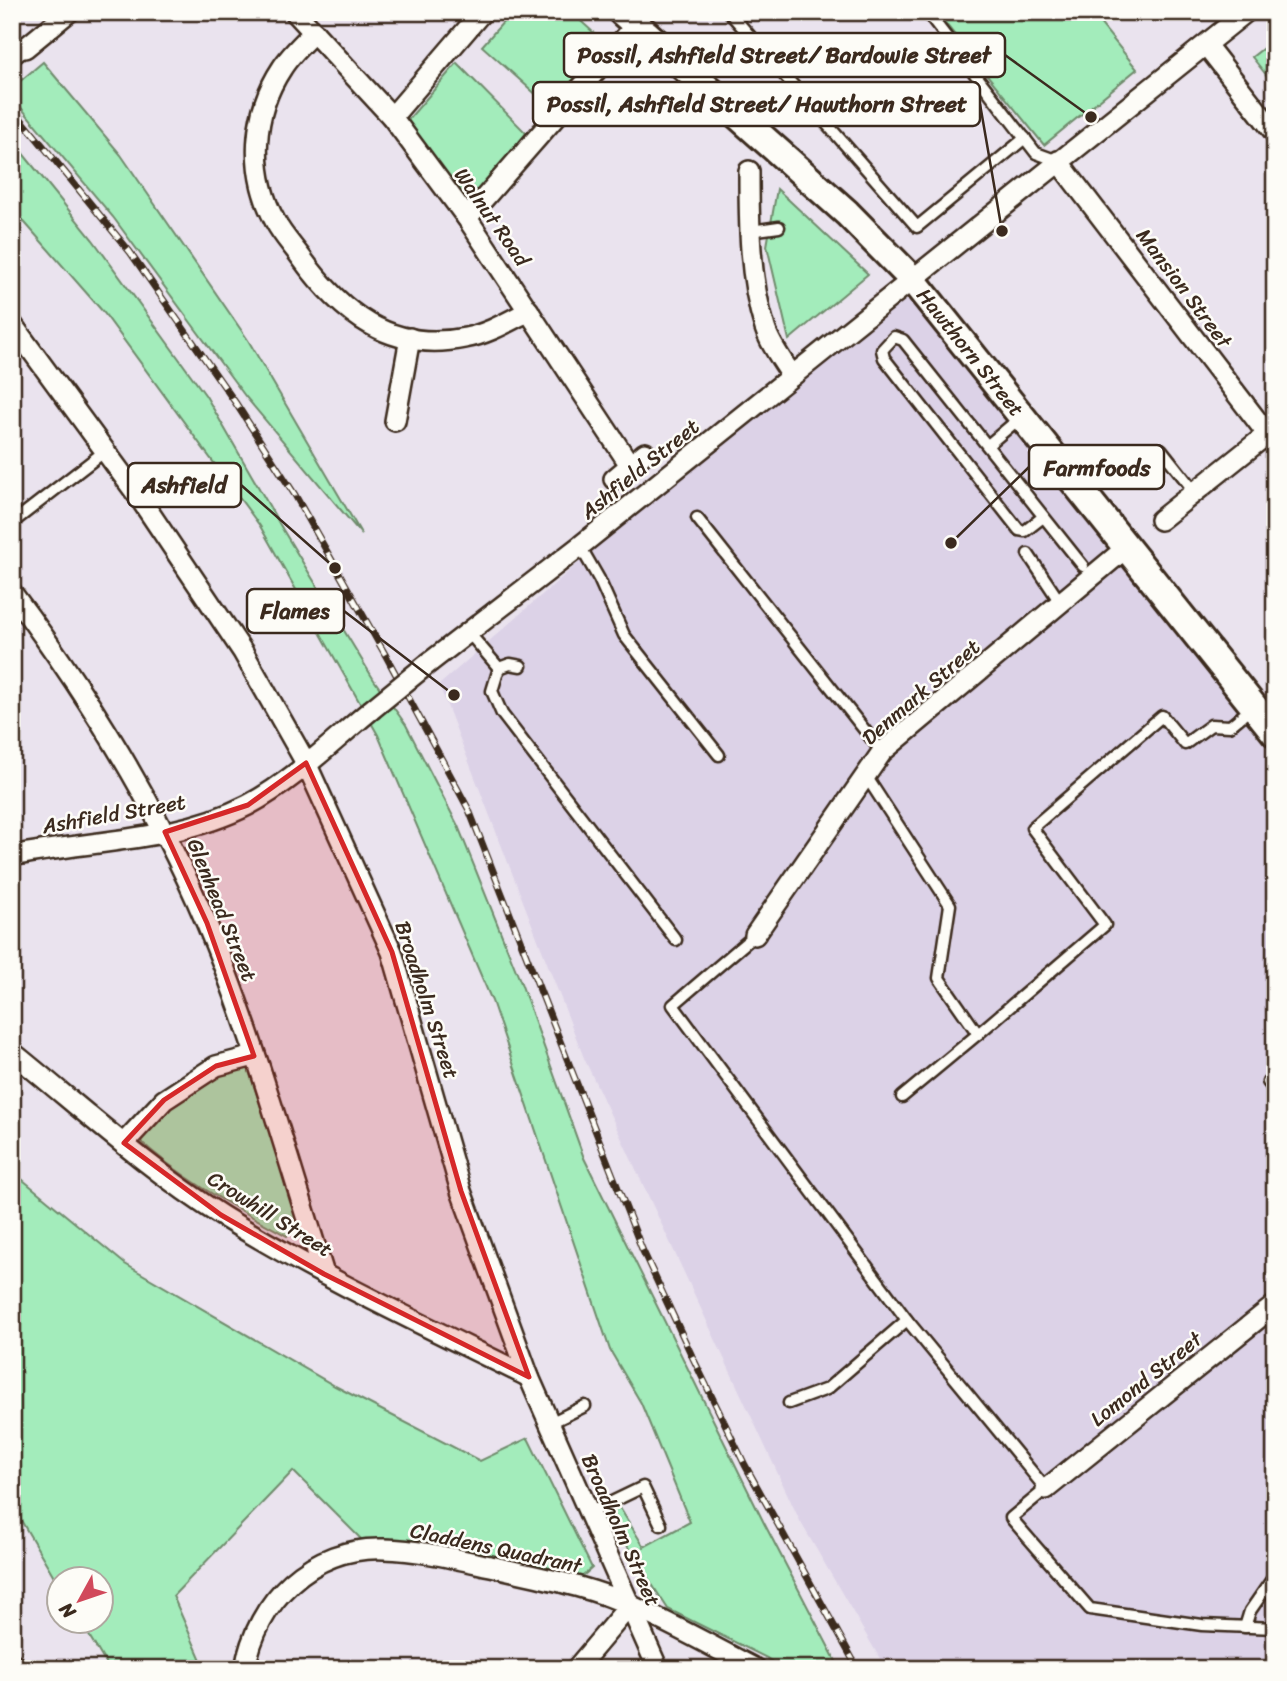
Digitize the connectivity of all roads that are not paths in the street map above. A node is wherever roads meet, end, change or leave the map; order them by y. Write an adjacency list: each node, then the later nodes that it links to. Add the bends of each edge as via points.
1 (69, 12): 10 (street)
2 (295, 12): 8 (street, Walnut Road)
3 (482, 12): 11 (street)
4 (729, 12): 13 (lane, via 917,227)
5 (927, 12): 13 (lane)
6 (1246, 12): 9 (street, Ashfield Street)
7 (629, 19): 16 (street); 19 (main road, Hawthorn Street, via 846,213)
8 (314, 32): 11 (street, Walnut Road); 22 (street, via 282,66 260,120 257,149 265,197 275,222 324,290 364,322)
9 (1206, 45): 12 (street); 14 (street, Ashfield Street)
10 (19, 53)
11 (392, 117): 16 (street, Walnut Road)
12 (1275, 133)
13 (1025, 138): 14 (lane, via 1036,153)
14 (1058, 161): 19 (street, Ashfield Street); 26 (street, Mansion Street)
15 (748, 170): 18 (street)
16 (467, 218): 20 (street, Walnut Road)
17 (779, 226): 18 (lane)
18 (750, 231): 23 (street, via 755,288 765,331)
19 (911, 278): 23 (street, Ashfield Street); 24 (main road, Hawthorn Street)
20 (529, 311): 22 (street, via 465,338); 31 (street, Walnut Road)
21 (12, 324): 29 (street, Broadholm Street)
22 (410, 338): 25 (street)
23 (792, 376): 38 (street, Ashfield Street)
24 (1021, 417): 27 (lane); 39 (main road, Hawthorn Street)
25 (395, 421)
26 (1272, 435): 33 (street)
27 (988, 445): 34 (lane); 34 (lane, via 903,340 894,337 882,353 884,358 1019,530 1025,531)
28 (1161, 449): 33 (lane)
29 (105, 450): 37 (lane); 51 (street, Broadholm Street, via 243,652)
30 (646, 453): 31 (street)
31 (630, 466): 32 (street)
32 (614, 479)
33 (1195, 492): 36 (street)
34 (1043, 517): 41 (lane)
35 (697, 518): 49 (lane)
36 (1160, 520)
37 (12, 523)
38 (580, 546): 44 (street, Ashfield Street); 50 (lane, via 624,635)
39 (1126, 548): 43 (street, Denmark Street); 47 (main road, Hawthorn Street)
40 (1028, 554): 43 (lane)
41 (1083, 566)
42 (12, 593): 53 (street, Glenhead Street, via 116,745)
43 (1060, 603): 49 (street, Denmark Street)
44 (469, 633): 46 (lane); 51 (street, Ashfield Street, bridge)
45 (521, 666): 46 (lane)
46 (499, 668): 56 (lane, via 492,691 502,713)
47 (1253, 707): 48 (main road, Hawthorn Street); 57 (lane, via 1230,726 1211,725 1185,744 1162,716 1032,828 1105,925)
48 (1275, 733)
49 (882, 752): 52 (street, Denmark Street)
50 (719, 755)
51 (306, 763): 53 (street, Ashfield Street, via 248,805); 67 (street, Broadholm Street, via 392,952 461,1191)
52 (866, 776): 55 (street, Denmark Street); 57 (lane, via 950,905 939,978)
53 (165, 832): 54 (street, Ashfield Street); 59 (street, Glenhead Street, via 206,923)
54 (12, 856)
55 (755, 936): 66 (lane, via 673,1005)
56 (676, 940)
57 (978, 1034): 62 (lane)
58 (12, 1052): 63 (street, Crowhill Street)
59 (254, 1056): 63 (street, via 216,1066 164,1100); 64 (street, Glenhead Street)
60 (1275, 1077): 61 (lane, via 1268,1083)
61 (1275, 1091)
62 (902, 1097)
63 (124, 1143): 64 (street, Crowhill Street, via 221,1215)
64 (324, 1274): 67 (street, Crowhill Street)
65 (1275, 1305): 71 (street, Lomond Street)
66 (907, 1320): 68 (lane, via 827,1388); 71 (lane)
67 (528, 1377): 70 (street, Broadholm Street)
68 (789, 1403)
69 (585, 1406): 70 (lane)
70 (548, 1424): 72 (street, Broadholm Street)
71 (1046, 1489): 76 (lane, via 1012,1518 1090,1609)
72 (589, 1513): 73 (lane, via 643,1487); 75 (street, Broadholm Street)
73 (661, 1525)
74 (1275, 1575): 76 (lane, via 1250,1611)
75 (630, 1605): 80 (street, Claddens Quadrant, via 540,1577 422,1552 356,1551 331,1557 286,1586 259,1622 249,1643); 81 (street); 82 (street, Broadholm Street); 83 (street, Claddens Quadrant)
76 (1245, 1627): 77 (lane)
77 (1275, 1628)
78 (12, 1663): 79 (street)
79 (16, 1669)
80 (245, 1669)
81 (576, 1669)
82 (659, 1669)
83 (756, 1669)

